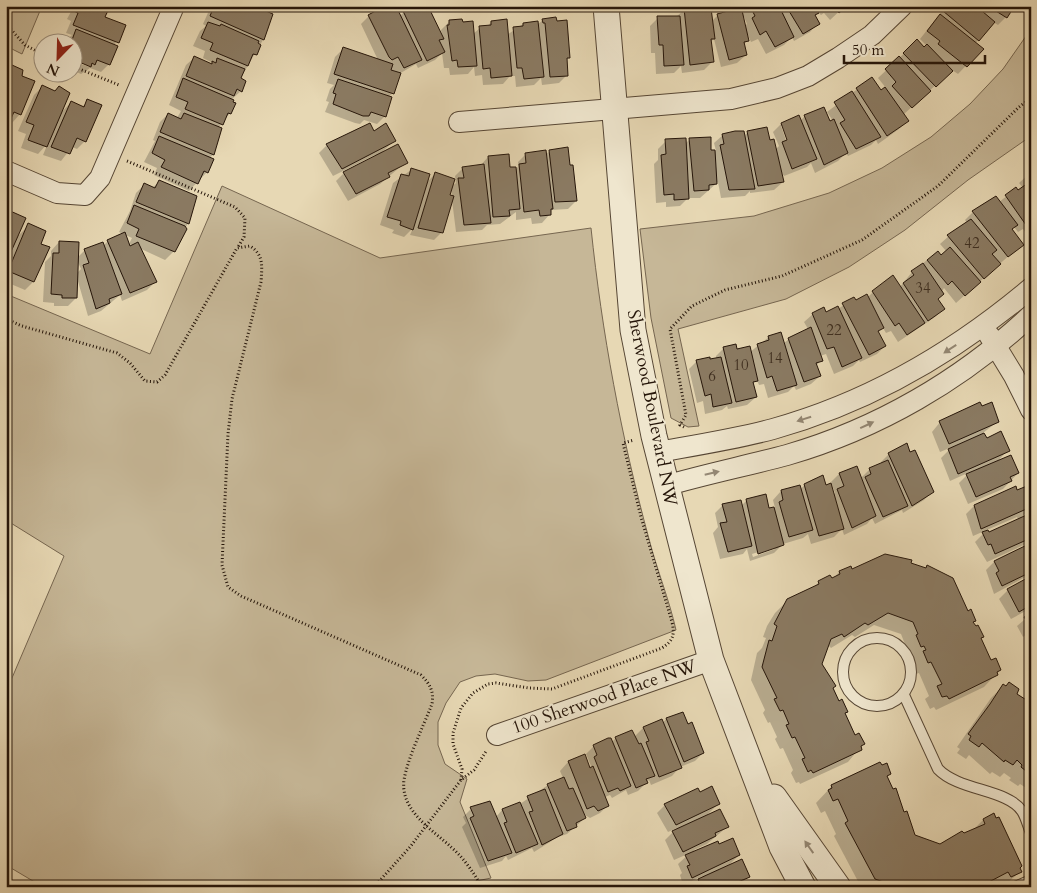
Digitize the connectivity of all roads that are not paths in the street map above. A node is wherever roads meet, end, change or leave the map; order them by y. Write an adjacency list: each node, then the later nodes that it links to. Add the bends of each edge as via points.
1 (174, 6): 6 (street, via 100,178 85,195 56,192)
2 (606, 6): 4 (street, Sherwood Boulevard NW)
3 (902, 6): 4 (street, via 872,35 838,58 808,76 776,88 731,100)
4 (613, 109): 5 (street); 12 (street, Sherwood Boulevard NW, via 633,330)
5 (459, 122)
6 (6, 171)
7 (1031, 288): 9 (street)
8 (1031, 314): 10 (street)
9 (983, 327): 10 (street); 12 (street, one-way to 12, via 913,372 842,406 773,429)
10 (996, 345): 11 (street); 13 (street, one-way to 10, via 788,455 853,431 916,400)
11 (1031, 410)
12 (658, 452): 13 (street, Sherwood Boulevard NW)
13 (666, 486): 14 (street, Sherwood Boulevard NW)
14 (711, 660): 16 (street, 100 Sherwood Place NW); 17 (street, Sherwood Boulevard NW)
15 (904, 694): 15 (lane, via 911,681 911,665 905,651 893,641 878,637 863,640 850,650 843,664 843,679 849,693 861,703 876,707 891,704); 18 (lane, via 938,769 947,778 1012,802 1022,811)
16 (497, 735)
17 (753, 768): 20 (street, Sherwood Boulevard NW, via 782,847); 21 (street, Sherwood Boulevard NW, one-way to 17)
18 (1031, 833)
19 (1031, 880): 22 (lane)
20 (803, 887)
21 (838, 887)
22 (1015, 887)

